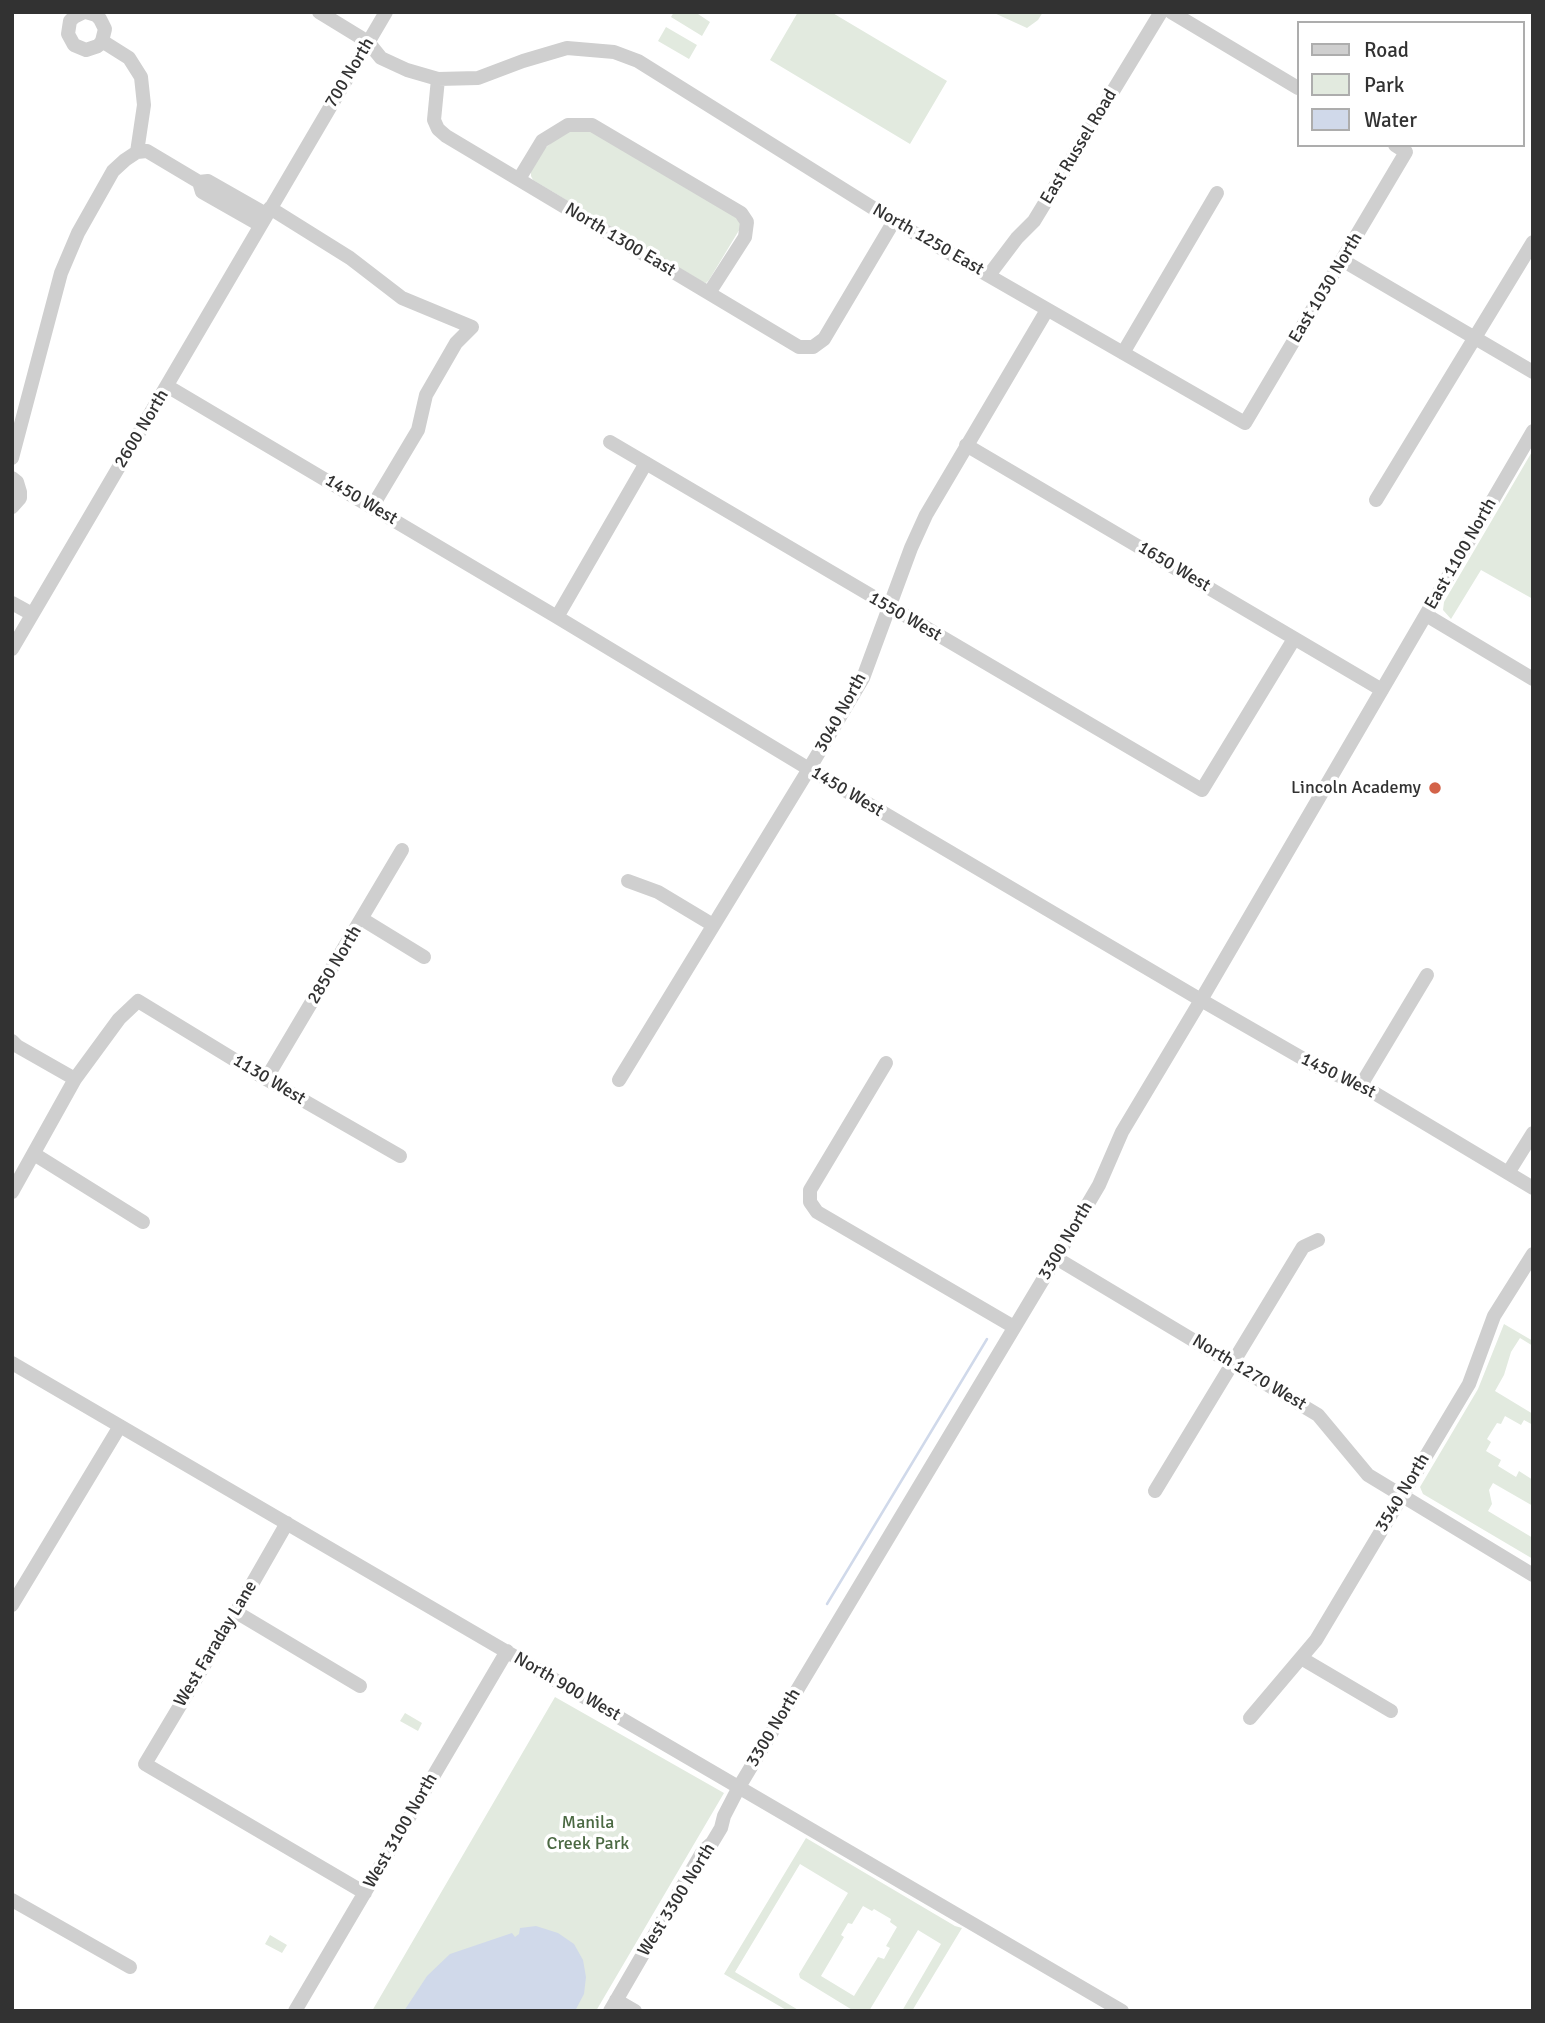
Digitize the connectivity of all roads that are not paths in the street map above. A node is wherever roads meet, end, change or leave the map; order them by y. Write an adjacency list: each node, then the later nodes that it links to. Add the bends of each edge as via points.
1 (85, 12): 6 (street, via 96,15 103,24); 6 (street, via 70,21 70,40 86,50)
2 (319, 12): 7 (street, North 1250 East)
3 (386, 12): 7 (street, 700 North)
4 (1161, 12): 18 (street, East Russel Road, via 1034,221)
5 (1171, 12): 9 (street)
6 (102, 41): 11 (street, via 129,58 141,77 144,105)
7 (368, 43): 8 (street, North 1250 East, via 381,58); 14 (street, 700 North)
8 (438, 79): 12 (street, North 1300 East, via 438,129); 15 (street, North 1250 East, via 478,78 567,48 614,52 638,61)
9 (1296, 87)
10 (1401, 149): 17 (street, East 1030 North)
11 (138, 152): 14 (street, via 147,151 199,182 202,192); 29 (street, via 113,171 61,273)
12 (519, 179): 19 (street, North 1300 East); 19 (street, via 542,141 568,125 592,125 741,213 747,222 745,237)
13 (1217, 193): 22 (street)
14 (265, 216): 24 (street, 2600 North); 34 (street, via 350,258 402,298 472,327 456,344 426,395 418,430)
15 (894, 221): 18 (street, North 1250 East); 19 (street, North 1300 East, via 824,339 813,347 799,347)
16 (1533, 242): 21 (street)
17 (1342, 260): 21 (street); 25 (street, East 1030 North)
18 (989, 275): 20 (street, North 1250 East)
19 (709, 293)
20 (1046, 310): 22 (street, North 1250 East); 28 (street, 3040 North)
21 (1475, 337): 23 (street); 32 (street)
22 (1123, 353): 25 (street, North 1250 East)
23 (1533, 372)
24 (167, 386): 34 (street, 1450 West); 37 (street, 2600 North)
25 (1245, 423)
26 (1533, 431): 38 (street, East 1100 North)
27 (610, 442): 30 (street, 1550 West)
28 (966, 445): 36 (street, 3040 North, via 926,515); 40 (street, 1650 West)
29 (12, 458)
30 (646, 463): 36 (street, 1550 West); 39 (street)
31 (12, 478): 33 (street, via 20,498)
32 (1376, 500)
33 (12, 507)
34 (372, 507): 39 (street, 1450 West)
35 (12, 603): 37 (street)
36 (889, 608): 40 (street, 1550 West, via 1202,790); 44 (street, 3040 North, via 863,678)
37 (32, 614): 41 (street, 2600 North)
38 (1426, 615): 42 (street); 43 (street, East 1100 North)
39 (557, 617): 44 (street, 1450 West)
40 (1294, 639): 43 (street, 1650 West)
41 (12, 649)
42 (1533, 679)
43 (1386, 683): 51 (street, 3300 North)
44 (809, 769): 48 (street, 3040 North); 51 (street, 1450 West)
45 (402, 849): 47 (street, 2850 North)
46 (628, 881): 48 (street, via 658,892)
47 (362, 919): 49 (street); 55 (street, 2850 North)
48 (713, 925): 56 (street, 3040 North)
49 (424, 957)
50 (1427, 975): 57 (street)
51 (1201, 1000): 57 (street, 1450 West, via 1314,1065); 67 (street, 3300 North, via 1122,1132 1099,1185)
52 (12, 1041): 54 (street)
53 (886, 1063): 68 (street, via 810,1190 810,1202 817,1212)
54 (75, 1079): 55 (street, 1130 West, via 138,1001); 59 (street)
55 (266, 1079): 60 (street, 1130 West)
56 (619, 1080)
57 (1361, 1085): 61 (street, 1450 West)
58 (1533, 1133): 61 (street)
59 (34, 1154): 63 (street); 64 (street)
60 (400, 1156)
61 (1508, 1173): 62 (street, 1450 West)
62 (1533, 1188)
63 (12, 1192)
64 (143, 1222)
65 (1318, 1240): 70 (street, via 1303,1247)
66 (1533, 1254): 73 (street, 3540 North, via 1494,1316 1469,1384)
67 (1056, 1258): 68 (street, 3300 North); 70 (street, North 1270 West)
68 (1014, 1327): 83 (street, 3300 North)
69 (12, 1363): 71 (street, North 900 West)
70 (1234, 1363): 72 (street); 73 (street, North 1270 West, via 1318,1415 1368,1475)
71 (120, 1426): 74 (street, North 900 West); 76 (street)
72 (1155, 1491)
73 (1402, 1495): 75 (street, North 1270 West); 79 (street, 3540 North)
74 (287, 1523): 77 (street, West Faraday Lane); 78 (street, North 900 West)
75 (1533, 1574)
76 (12, 1605)
77 (236, 1612): 80 (street); 84 (street, West Faraday Lane, via 145,1763)
78 (507, 1651): 83 (street, North 900 West); 84 (street, West 3100 North)
79 (1301, 1658): 81 (street); 82 (street, 3540 North)
80 (360, 1686)
81 (1391, 1711)
82 (1250, 1718)
83 (738, 1787): 87 (street, West 3300 North, via 721,1828); 90 (street, North 900 West)
84 (365, 1893): 88 (street, West 3100 North)
85 (12, 1900): 86 (street)
86 (130, 1967)
87 (613, 2005): 89 (street)
88 (295, 2011)
89 (635, 2011)
90 (1122, 2011)

